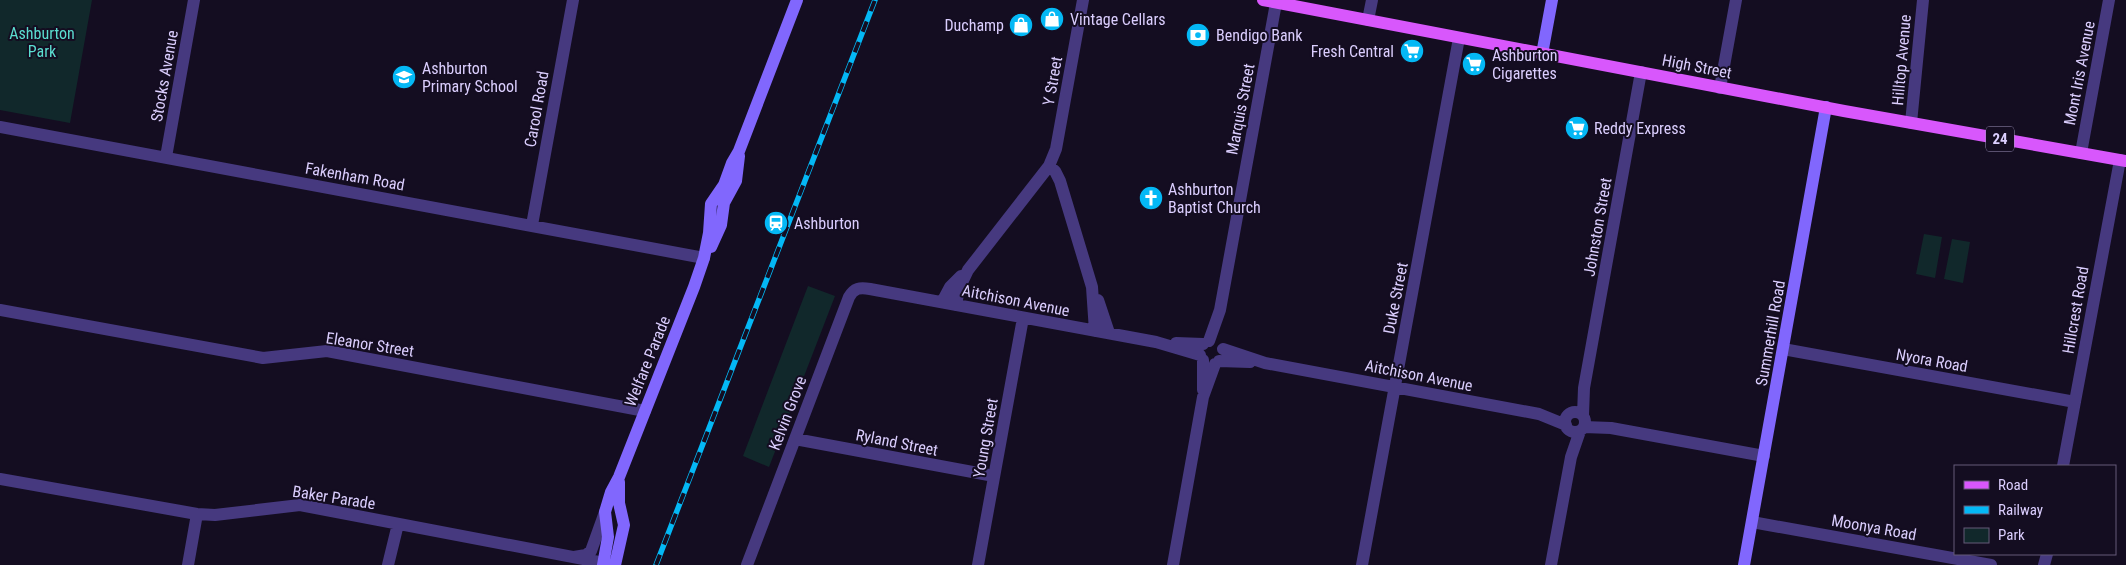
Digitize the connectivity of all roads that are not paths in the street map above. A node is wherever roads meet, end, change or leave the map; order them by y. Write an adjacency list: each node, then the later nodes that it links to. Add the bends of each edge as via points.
1 (194, 0): 21 (street, Stocks Avenue)
2 (573, 0): 24 (street, Carool Road)
3 (797, 0): 25 (street, Welfare Parade, via 739,151 736,181 719,200 718,232)
4 (1083, 0): 23 (street, Y Street, via 1056,149)
5 (1262, 0): 11 (main road, High Street / 24)
6 (1372, 0): 12 (street)
7 (1552, 0): 14 (street)
8 (1736, 0): 16 (street)
9 (1923, 0): 18 (street, Hilltop Avenue)
10 (2109, 0): 20 (street, Mont Iris Avenue)
11 (1276, 3): 12 (main road, High Street / 24); 36 (street, Marquis Street)
12 (1368, 20): 13 (main road, High Street / 24)
13 (1459, 38): 14 (main road, High Street / 24); 37 (street, Duke Street)
14 (1542, 54): 15 (main road, High Street / 24)
15 (1641, 72): 16 (main road, High Street / 24); 40 (street, Johnston Street)
16 (1720, 88): 17 (main road, High Street / 24)
17 (1826, 108): 18 (main road, High Street / 24); 35 (street, Summerhill Road)
18 (1911, 123): 20 (main road, High Street / 24)
19 (0, 127): 21 (street, Fakenham Road)
20 (2081, 153): 22 (main road, High Street / 24)
21 (166, 157): 24 (street, Fakenham Road)
22 (2123, 161): 38 (street, Hillcrest Road)
23 (1048, 166): 26 (street, Y Street); 27 (street, via 1060,181)
24 (532, 225): 25 (street, Fakenham Road)
25 (704, 258): 39 (street, Welfare Parade)
26 (968, 270): 29 (street, Y Street); 30 (street, Y Street)
27 (1092, 286): 33 (street); 34 (street)
28 (870, 289): 29 (street, Aitchison Avenue); 41 (street, Kelvin Grove, via 859,288 851,292)
29 (942, 302): 30 (street, Aitchison Avenue)
30 (956, 305): 32 (street, Aitchison Avenue)
31 (0, 310): 39 (street, Eleanor Street, via 263,358 326,351)
32 (1023, 318): 33 (street, Aitchison Avenue); 44 (street, Young Street)
33 (1095, 331): 34 (street, Aitchison Avenue)
34 (1109, 334): 36 (street, Aitchison Avenue)
35 (1783, 350): 38 (street, Nyora Road); 42 (street, Summerhill Road)
36 (1212, 353): 37 (street, Aitchison Avenue); 57 (street, Marquis Street)
37 (1395, 387): 40 (street, Aitchison Avenue); 58 (street, Duke Street)
38 (2075, 402): 43 (street, Hillcrest Road)
39 (644, 411): 45 (street, Welfare Parade)
40 (1577, 422): 42 (street, Aitchison Avenue); 59 (street, Johnston Street)
41 (794, 439): 44 (street, Ryland Street); 55 (street, Kelvin Grove)
42 (1764, 456): 49 (street, Summerhill Road)
43 (2063, 465)
44 (994, 476): 56 (street, Young Street)
45 (619, 477): 47 (street, Welfare Parade); 52 (street, Welfare Parade, via 618,496 624,525)
46 (0, 479): 48 (street, Baker Parade)
47 (605, 512): 51 (street, via 591,551); 52 (street, Welfare Parade)
48 (197, 514): 50 (street, Baker Parade, via 215,515 295,505); 53 (street)
49 (1752, 522): 60 (street, Summerhill Road); 61 (street, Moonya Road)
50 (398, 524): 51 (street, Baker Parade); 54 (street)
51 (572, 557): 52 (street, Baker Parade)
52 (609, 564)
53 (188, 565)
54 (388, 565)
55 (746, 565)
56 (978, 565)
57 (1173, 565)
58 (1362, 565)
59 (1551, 565)
60 (1744, 565)
61 (1992, 565)

